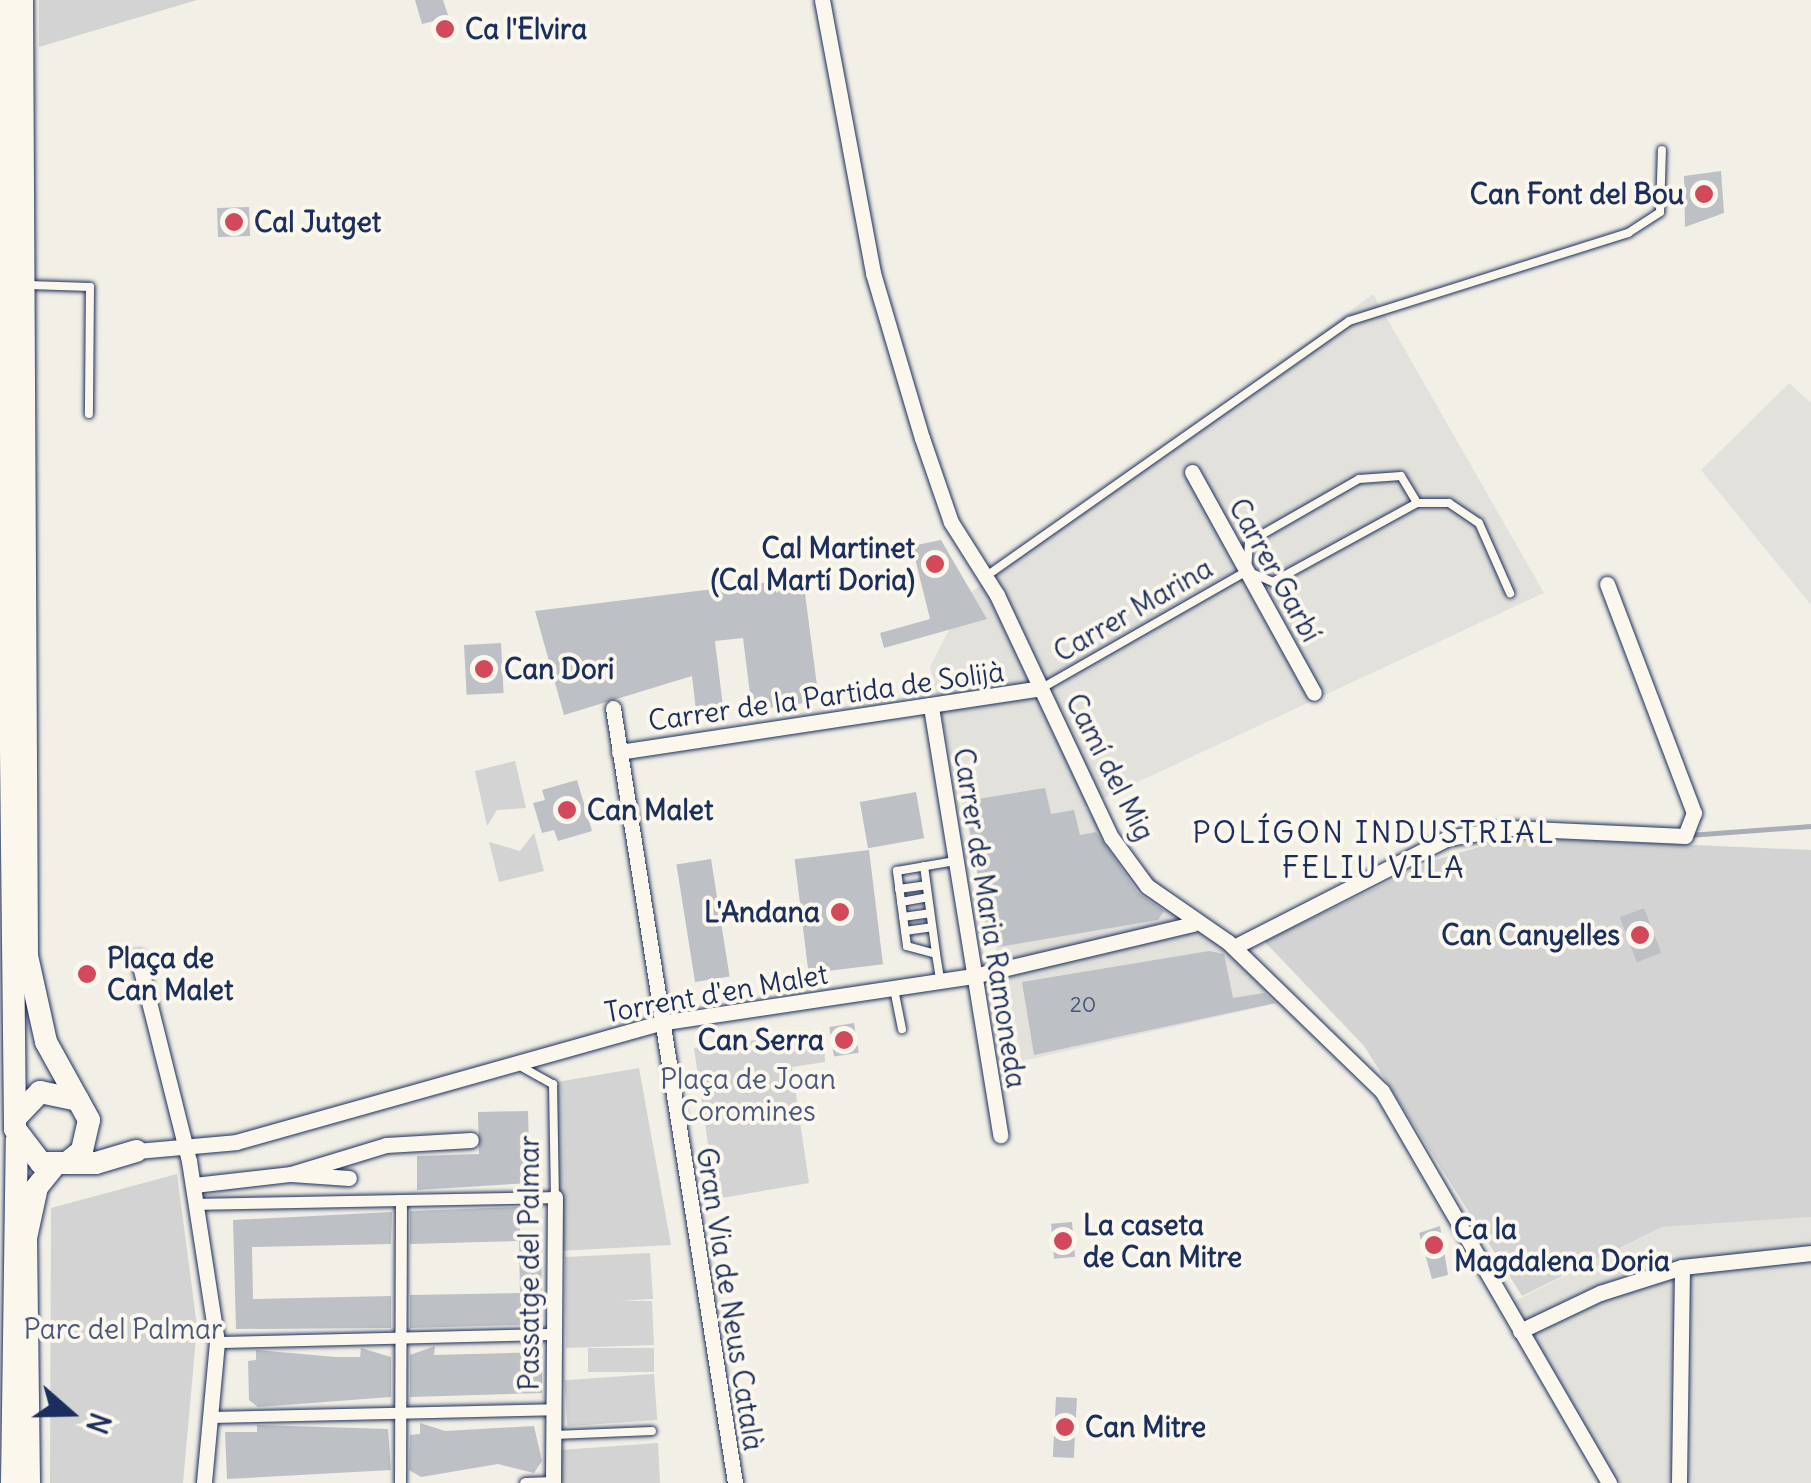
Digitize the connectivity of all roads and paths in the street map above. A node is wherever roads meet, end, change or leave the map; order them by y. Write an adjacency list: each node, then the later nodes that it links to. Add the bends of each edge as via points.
1 (3, 0): 39 (main road)
2 (22, 0): 5 (main road)
3 (822, 0): 10 (street, Camí del Mig, via 877,288 951,522)
4 (1662, 150): 10 (lane, via 1660,212 1628,233 1349,321)
5 (24, 285): 6 (lane, via 90,286); 38 (main road, via 27,956 46,1042)
6 (90, 414)
7 (1192, 472): 9 (street, Carrer Garbí)
8 (1416, 503): 9 (lane, Carrer Marina, via 1272,582); 9 (lane, Carrer Marina, via 1402,476 1360,479 1249,542); 12 (lane, via 1448,503 1480,523)
9 (1246, 571): 13 (lane, Carrer Marina); 14 (street, Carrer Garbí)
10 (986, 577): 13 (street, Camí del Mig)
11 (1607, 584): 29 (street, via 1694,813 1686,836 1656,840 1509,828 1448,838)
12 (1510, 593)
13 (1041, 688): 16 (street, Carrer de la Partida de Solijà); 26 (street, Camí del Mig, via 1111,836 1147,886)
14 (1314, 692)
15 (613, 708): 17 (street, Gran Via de Neus Català)
16 (931, 708): 17 (street, Carrer de la Partida de Solijà); 18 (street, Carrer de Maria Ramoneda)
17 (618, 752): 35 (street, Gran Via de Neus Català)
18 (955, 861): 19 (lane); 32 (street, Carrer de Maria Ramoneda)
19 (924, 866): 20 (lane); 21 (lane, via 896,871)
20 (926, 885): 21 (lane); 22 (lane)
21 (899, 889): 23 (lane)
22 (928, 897): 23 (lane); 24 (lane)
23 (901, 902): 25 (lane)
24 (930, 913): 25 (lane); 27 (lane)
25 (903, 918): 28 (lane)
26 (1193, 924): 29 (street, Camí del Mig); 32 (street, Torrent d'en Malet)
27 (932, 927): 28 (lane); 30 (lane)
28 (905, 931): 30 (lane, via 906,946)
29 (1234, 947): 54 (street, Camí del Mig, via 1382,1090)
30 (936, 954): 33 (lane)
31 (138, 958): 43 (street)
32 (974, 976): 33 (street, Torrent d'en Malet); 41 (street, Carrer de Maria Ramoneda)
33 (940, 981): 34 (street, Torrent d'en Malet)
34 (894, 988): 35 (street, Torrent d'en Malet); 36 (lane)
35 (659, 1022): 37 (street, Torrent d'en Malet); 69 (street, Gran Via de Neus Català)
36 (902, 1029)
37 (517, 1064): 43 (street, Torrent d'en Malet, via 236,1142); 49 (lane, Passatge del Palmar, via 553,1084)
38 (80, 1102): 39 (main road, via 65,1092 40,1092); 40 (main road)
39 (17, 1129): 45 (main road, via 28,1156); 63 (main road)
40 (89, 1129): 44 (main road); 45 (main road)
41 (1000, 1136)
42 (471, 1140): 46 (street, via 386,1145)
43 (185, 1146): 44 (street, Torrent d'en Malet); 48 (street)
44 (136, 1151): 45 (main road)
45 (62, 1163): 64 (main road, via 37,1187 26,1238)
46 (290, 1174): 47 (street); 48 (street)
47 (349, 1178)
48 (194, 1186): 51 (street)
49 (554, 1196): 50 (street); 55 (street, Passatge del Palmar)
50 (400, 1200): 51 (street); 57 (street)
51 (196, 1204): 56 (street)
52 (1811, 1252): 53 (street)
53 (1682, 1267): 54 (street, via 1600,1292); 71 (street)
54 (1520, 1331): 70 (street, Camí del Mig)
55 (552, 1334): 57 (street); 58 (street, Passatge del Palmar)
56 (217, 1342): 57 (street); 59 (street)
57 (399, 1343): 60 (street)
58 (554, 1409): 60 (street); 62 (street, Passatge del Palmar)
59 (211, 1417): 60 (street); 65 (street)
60 (398, 1417): 66 (street)
61 (652, 1431): 62 (lane)
62 (554, 1435): 68 (street, Passatge del Palmar)
63 (12, 1483)
64 (29, 1483)
65 (204, 1483)
66 (400, 1483)
67 (525, 1483): 68 (street)
68 (553, 1483)
69 (735, 1483)
70 (1609, 1483)
71 (1678, 1483)

